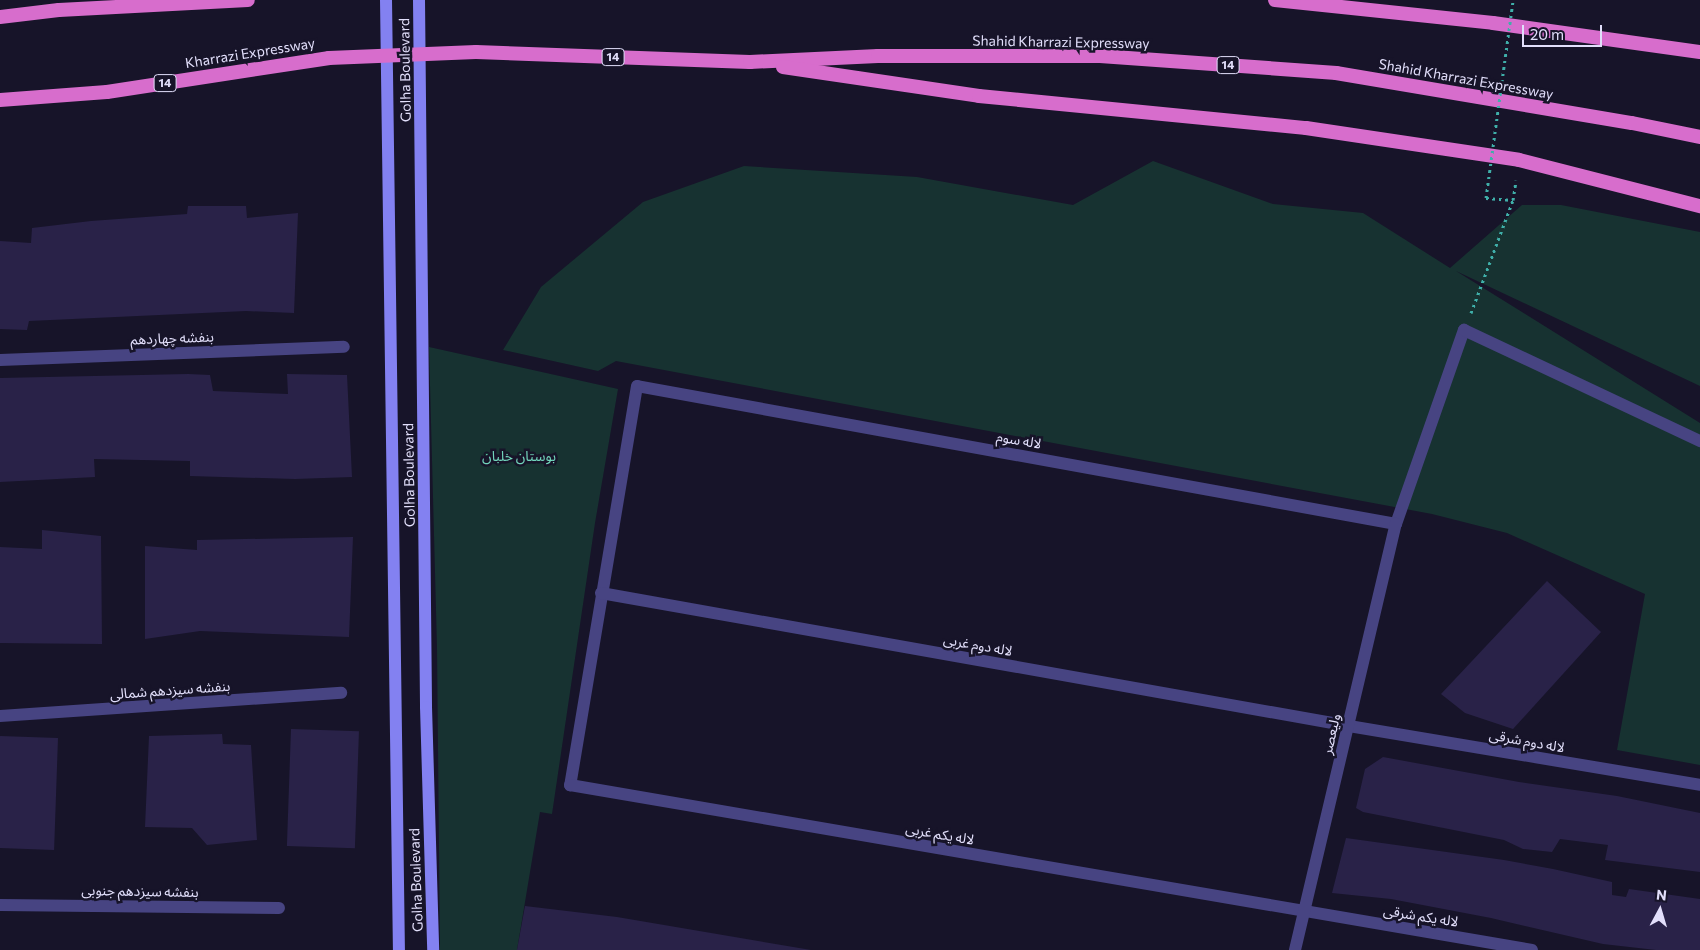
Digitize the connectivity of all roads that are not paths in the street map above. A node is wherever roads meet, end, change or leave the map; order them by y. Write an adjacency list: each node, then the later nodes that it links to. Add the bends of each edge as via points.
1 (248, 0): 5 (highway, via 59,10)
2 (386, 0): 24 (main road, Golha Boulevard)
3 (419, 0): 25 (main road, Golha Boulevard, via 426,707)
4 (1275, 0): 7 (highway, via 1493,22)
5 (0, 17)
6 (476, 52): 8 (highway, Shahid Kharrazi Expressway / 14); 9 (highway, Kharrazi Expressway / 14, bridge, via 329,58 107,92)
7 (1700, 52)
8 (750, 62): 10 (highway, Shahid Kharrazi Expressway / 14, via 878,56 1100,56 1336,73); 11 (highway, via 979,96 1306,128 1509,158)
9 (0, 100)
10 (1700, 137)
11 (1700, 206)
12 (344, 346): 13 (street, بنفشه چهاردهم)
13 (0, 360)
14 (1700, 440): 15 (street, ولیعصر, via 1464,330)
15 (1396, 524): 16 (street, لاله سوم, via 637,386); 19 (street, ولیعصر)
16 (601, 593): 19 (street, لاله دوم غربی); 23 (street, لاله یکم غربی, via 570,785)
17 (341, 693): 18 (street, بنفشه سیزدهم شمالی)
18 (0, 716)
19 (1349, 726): 20 (street, لاله دوم شرقی); 23 (street, ولیعصر)
20 (1700, 785)
21 (0, 905): 22 (street, بنفشه سیزدهم جنوبی)
22 (279, 908)
23 (1304, 912): 26 (street, ولیعصر); 27 (street, لاله یکم شرقی)
24 (399, 950)
25 (433, 950)
26 (1295, 950)
27 (1532, 950)

